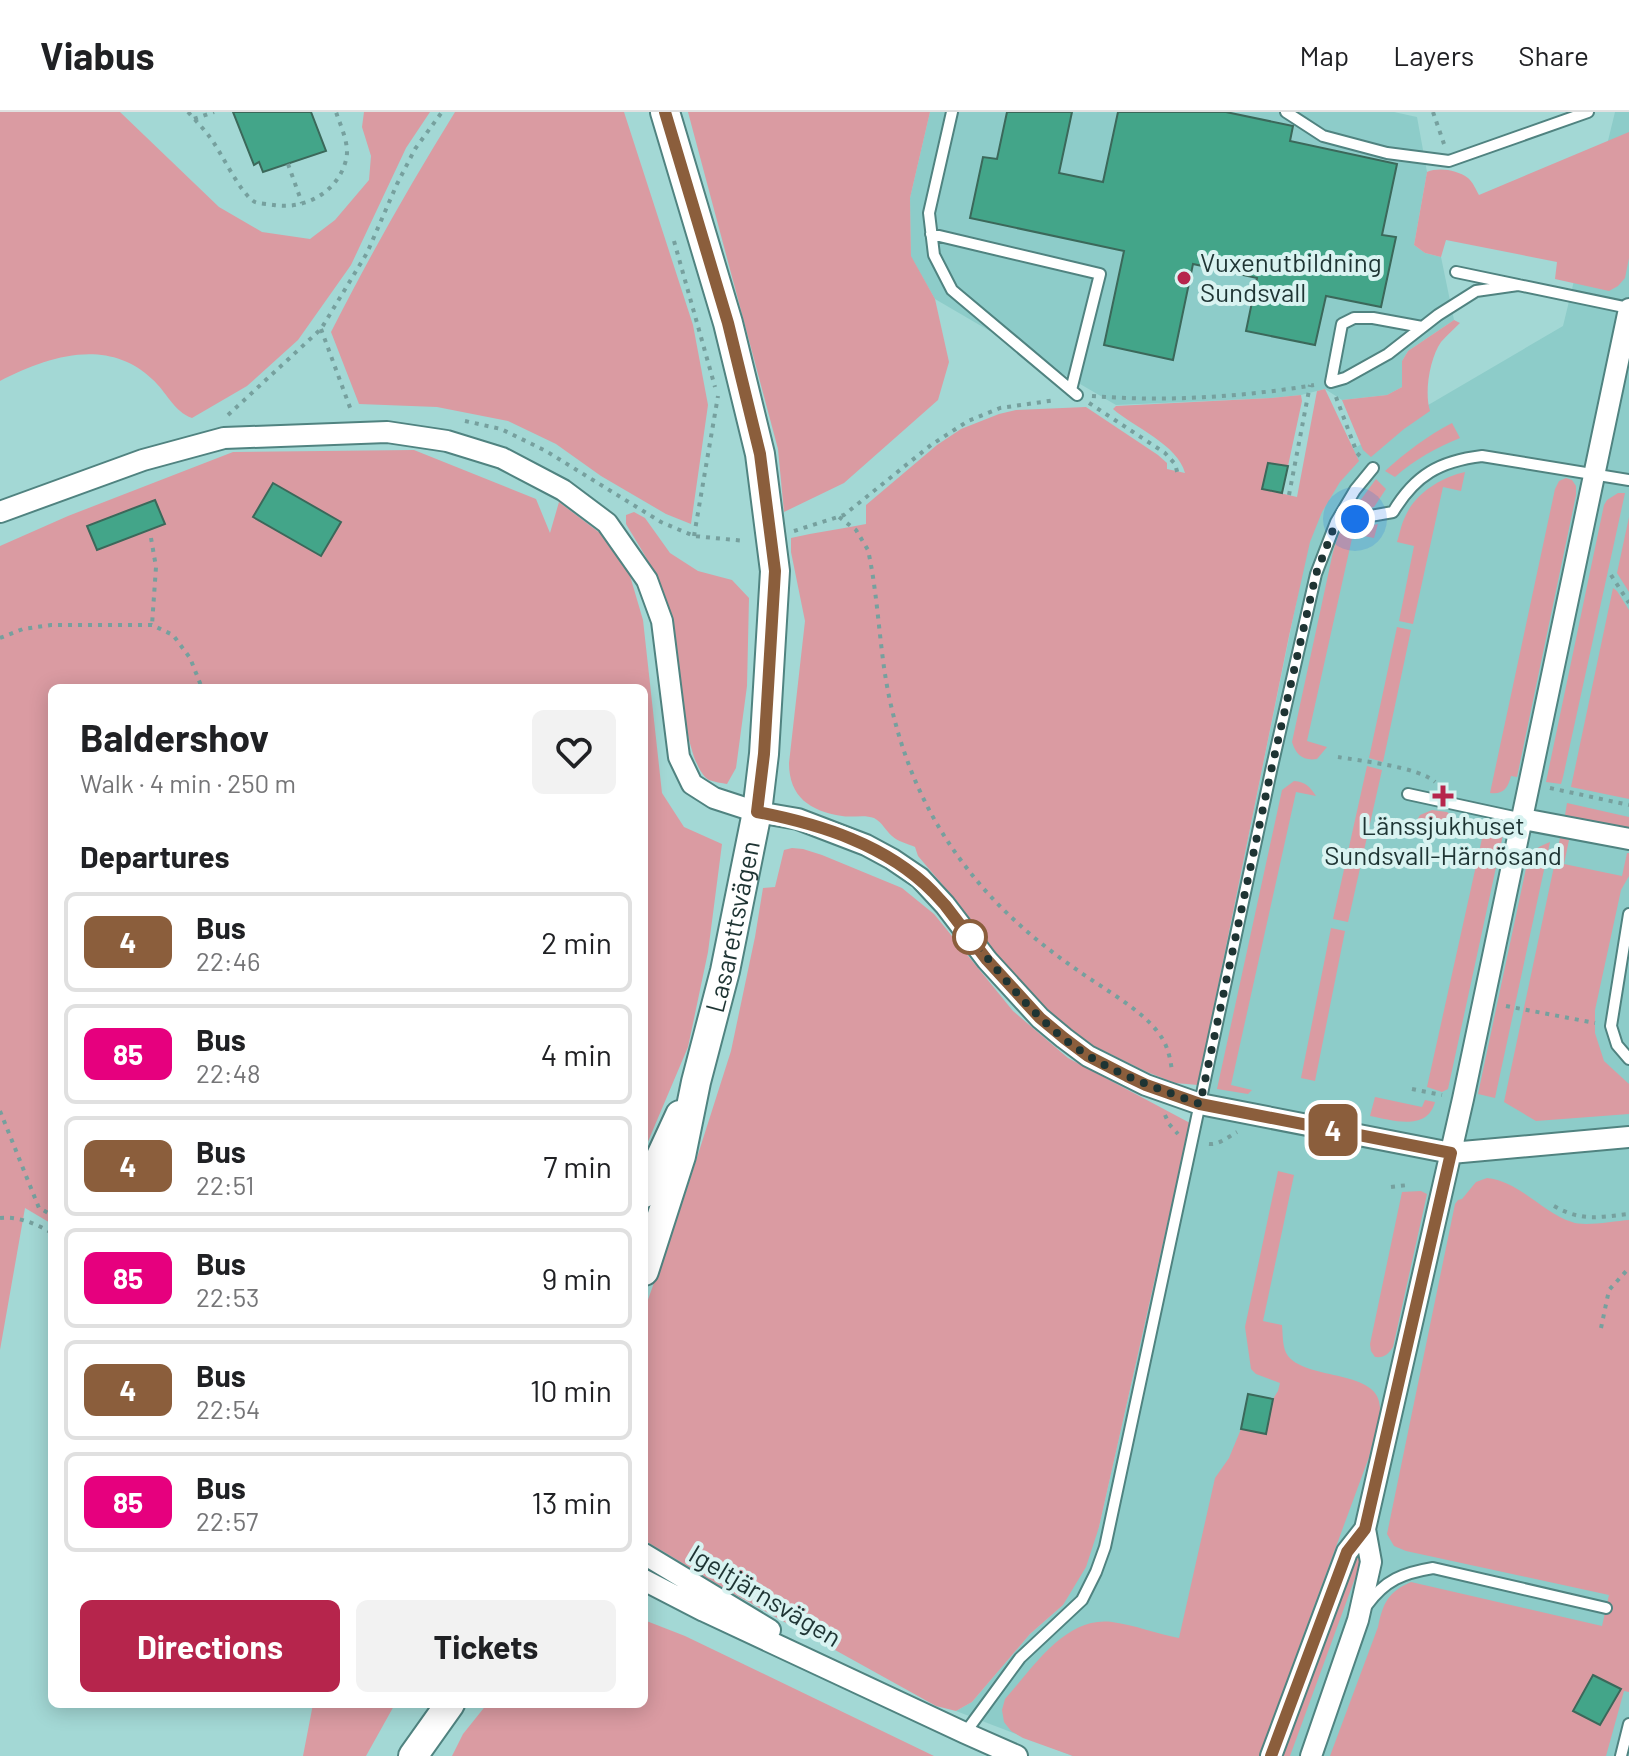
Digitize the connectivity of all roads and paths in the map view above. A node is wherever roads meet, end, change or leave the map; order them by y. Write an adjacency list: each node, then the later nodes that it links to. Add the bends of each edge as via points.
1 (188, 112): 10 (path)
2 (214, 112): 10 (path)
3 (336, 112): 13 (path, via 347,158 331,188)
4 (442, 112): 20 (path, via 415,149 367,253)
5 (665, 112): 49 (street, Lasarettsvägen, via 728,323 760,454 775,571)
6 (952, 112): 14 (lane, via 929,213)
7 (1286, 112): 11 (lane, via 1323,136 1387,153)
8 (1433, 112): 11 (path)
9 (1588, 112): 11 (lane)
10 (194, 119): 13 (path, via 254,202)
11 (1449, 161)
12 (288, 164): 13 (path)
13 (302, 204)
14 (931, 234): 23 (lane, via 934,255 952,290); 23 (lane, via 1100,274)
15 (673, 239): 24 (path)
16 (1456, 272): 17 (lane)
17 (1518, 285): 18 (lane); 19 (lane, via 1476,291)
18 (1629, 309): 30 (street)
19 (1422, 327): 21 (lane, via 1388,354); 21 (lane, via 1373,318 1342,324)
20 (321, 329): 26 (path); 27 (path)
21 (1331, 382): 22 (path); 28 (path, via 1357,453)
22 (1310, 385): 23 (path, via 1200,397); 32 (path)
23 (1074, 393): 29 (path, via 1165,453); 34 (path, via 1000,408 968,421)
24 (718, 396): 25 (path); 37 (path)
25 (723, 406)
26 (352, 413)
27 (226, 417)
28 (1373, 468): 35 (lane)
29 (1178, 475)
30 (1594, 475): 31 (lane); 35 (lane, via 1482,456 1458,459 1430,471 1393,512); 46 (street)
31 (1629, 480)
32 (1289, 495)
33 (0, 512): 49 (street, via 143,460 224,438 387,432 447,441 502,458 563,490 607,523 647,580 662,621 679,757 692,784 714,798)
34 (839, 517): 36 (path); 58 (path, via 856,530 868,550 890,700 934,822 1011,918 1155,1028 1169,1055)
35 (1336, 522): 60 (lane, via 1316,574)
36 (792, 532)
37 (694, 536)
38 (151, 538): 41 (path, via 156,567)
39 (1611, 575): 40 (path)
40 (1629, 603)
41 (152, 625): 42 (path, via 51,625); 43 (path, via 173,635)
42 (0, 638)
43 (200, 684)
44 (1338, 757): 45 (path, via 1413,772)
45 (1437, 783)
46 (1530, 784): 48 (path); 50 (street)
47 (1408, 794): 50 (lane)
48 (1629, 805)
49 (757, 812): 56 (street, Lasarettsvägen); 58 (street, via 798,819 866,845 920,878 1040,1018 1088,1056)
50 (1523, 819): 51 (street); 53 (street)
51 (1629, 839)
52 (1629, 914): 54 (lane)
53 (1484, 1002): 54 (path); 65 (street)
54 (1611, 1026): 55 (lane)
55 (1629, 1059)
56 (696, 1082): 66 (street, Lasarettsvägen); 74 (street, Lasarettsvägen, via 681,1156)
57 (1412, 1089): 59 (path)
58 (1169, 1093): 60 (street); 64 (path, via 1165,1116 1175,1132)
59 (1442, 1095)
60 (1200, 1104): 64 (lane); 65 (street)
61 (0, 1111): 70 (path, via 39,1208)
62 (1244, 1130): 64 (path, via 1213,1145)
63 (1629, 1137): 65 (street)
64 (1192, 1141): 88 (lane, via 1096,1572 1082,1600 1020,1658)
65 (1451, 1153): 77 (street)
66 (648, 1183)
67 (1408, 1185): 68 (path)
68 (1391, 1187)
69 (1554, 1206): 71 (path, via 1580,1217)
70 (48, 1213)
71 (1629, 1214)
72 (0, 1218): 73 (path)
73 (48, 1231)
74 (648, 1259)
75 (1629, 1268): 76 (path, via 1609,1290)
76 (1601, 1328)
77 (1365, 1529): 83 (street, via 1371,1562); 91 (street, via 1347,1552)
78 (648, 1556): 84 (street, Igeltjärnsvägen)
79 (648, 1582): 81 (street, Igeltjärnsvägen)
80 (648, 1591): 81 (street, Igeltjärnsvägen)
81 (674, 1595): 84 (street, Igeltjärnsvägen)
82 (1606, 1608): 83 (lane, via 1433,1568 1383,1585)
83 (1358, 1620): 92 (street)
84 (859, 1683): 88 (street, Igeltjärnsvägen)
85 (433, 1708): 89 (street)
86 (447, 1708): 89 (street)
87 (1629, 1724): 93 (lane)
88 (965, 1733): 90 (street, Igeltjärnsvägen)
89 (417, 1750)
90 (1017, 1756)
91 (1271, 1756)
92 (1311, 1756)
93 (1621, 1756)

